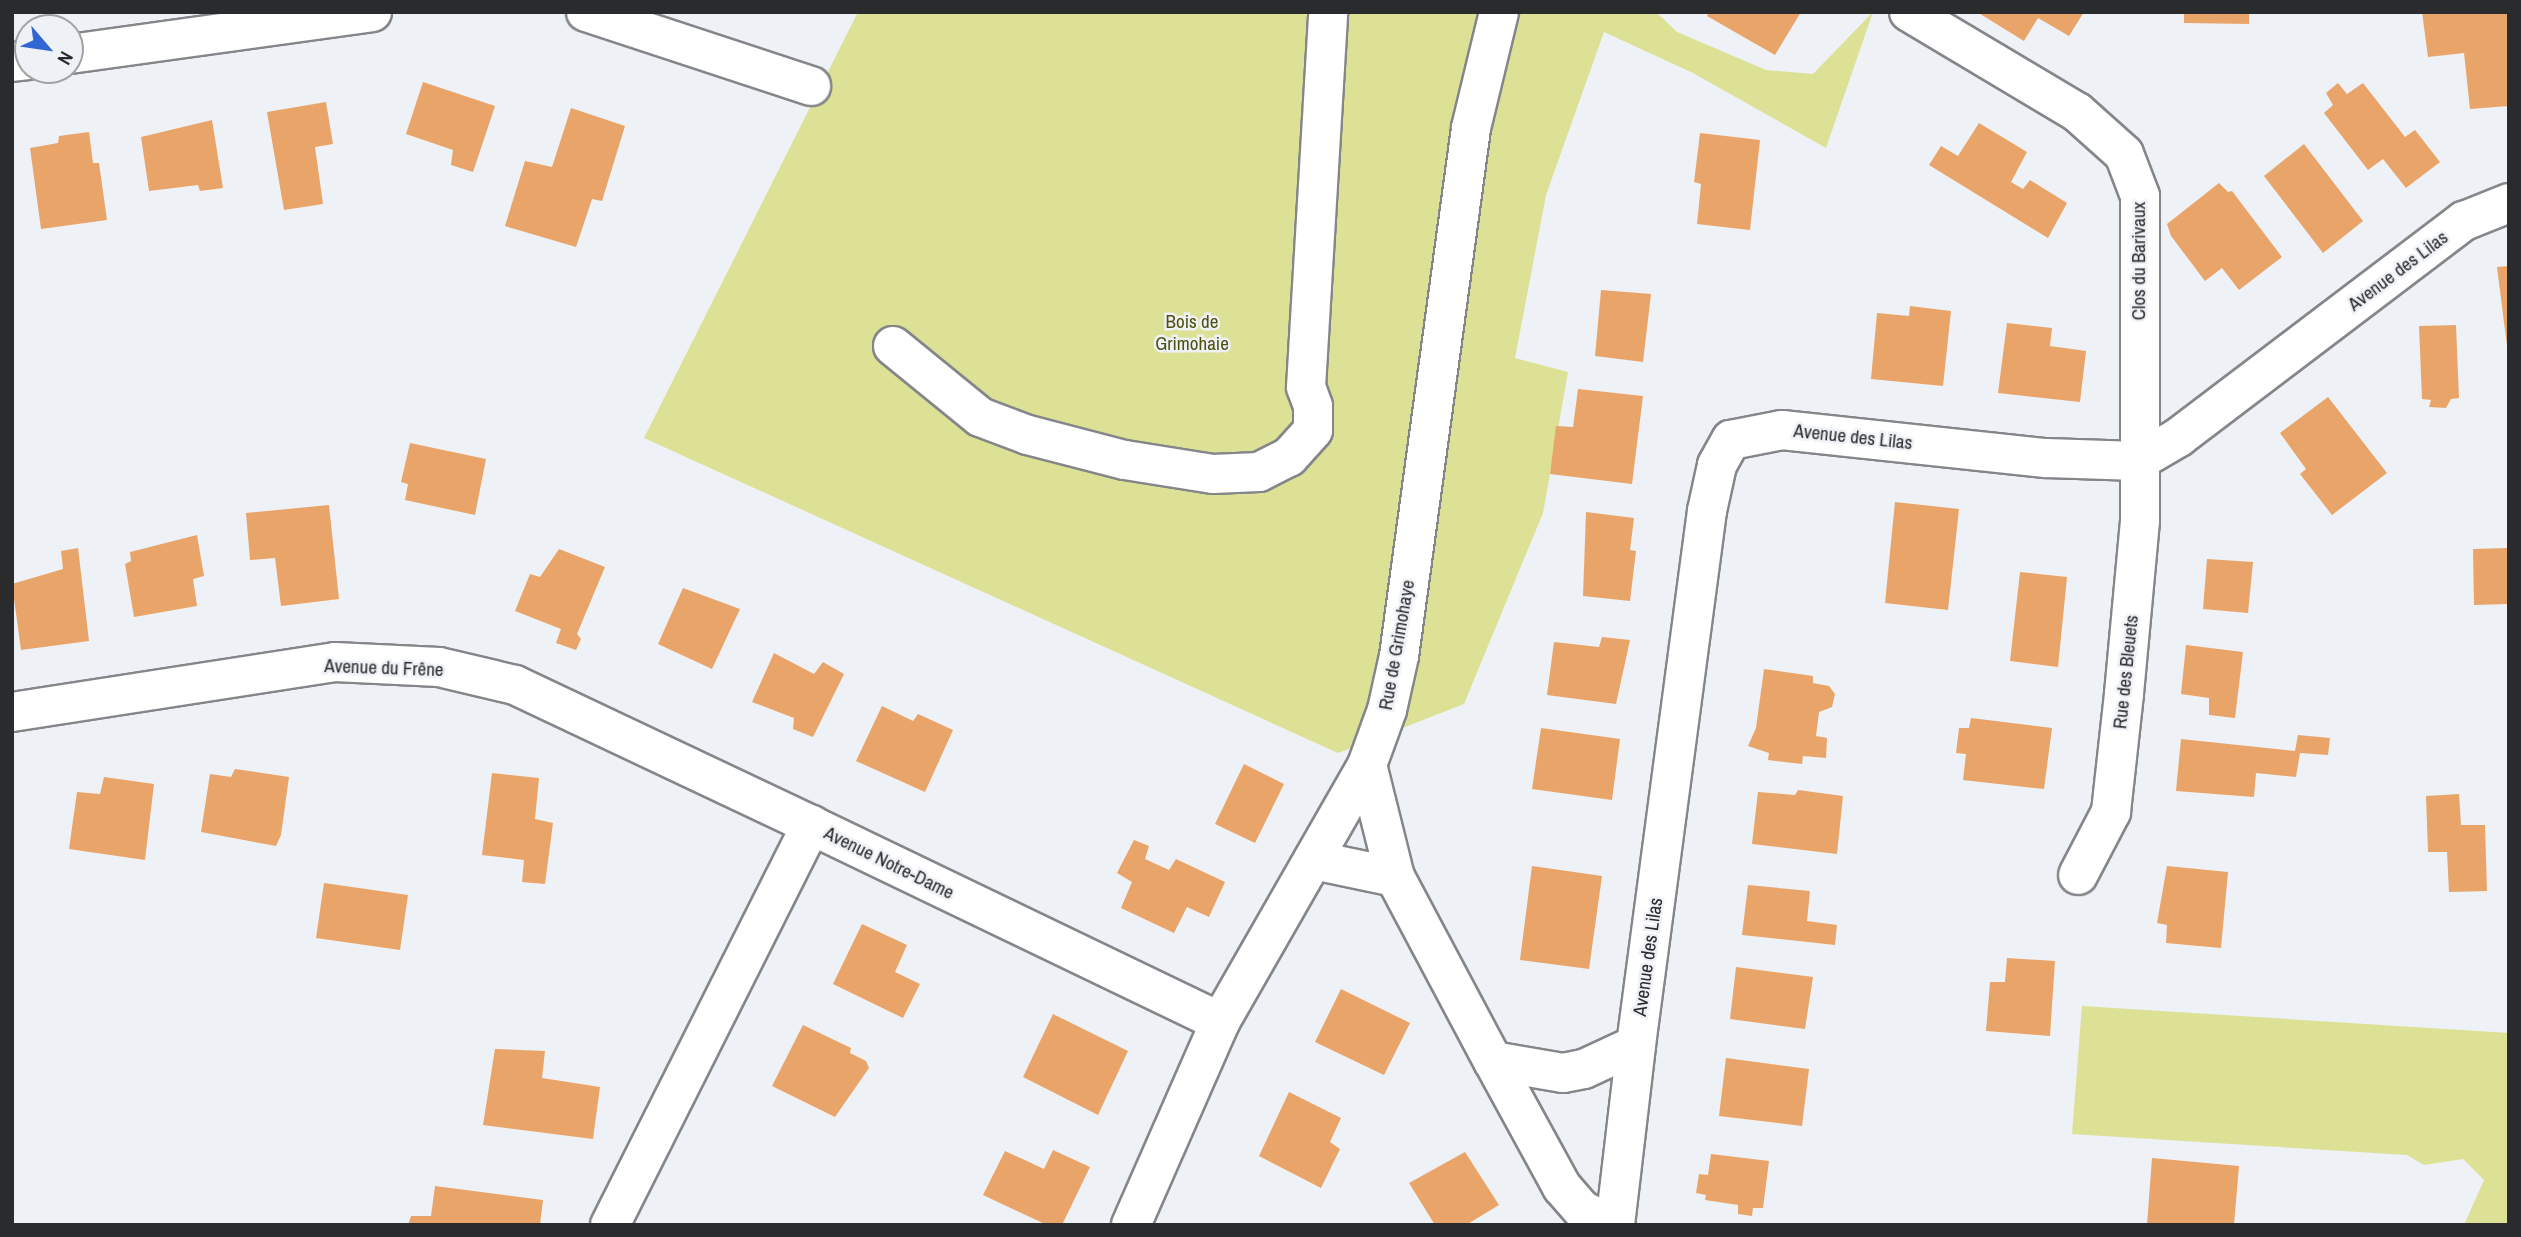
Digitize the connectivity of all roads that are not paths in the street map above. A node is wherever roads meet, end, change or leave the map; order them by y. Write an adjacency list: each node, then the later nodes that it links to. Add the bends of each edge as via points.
1 (586, 12): 7 (street)
2 (1328, 12): 9 (street, via 1306,387 1313,405 1313,430 1289,457 1259,472 1213,474 1125,460 1028,435 980,417)
3 (1499, 12): 12 (street, Rue de Grimohaye, via 1471,128 1399,656)
4 (1909, 12): 10 (street, Clos du Barivaux, via 2077,112 2124,155 2140,196)
5 (354, 14): 6 (street)
6 (84, 52)
7 (811, 86)
8 (2509, 203): 10 (street, Avenue des Lilas, via 2465,221 2179,437)
9 (893, 346)
10 (2138, 461): 15 (street, Rue des Bleuets, via 2140,521 2111,812); 18 (street, Avenue des Lilas, via 2069,460 1782,430 1731,440 1717,465 1709,501)
11 (12, 712): 13 (street, Avenue du Frêne, via 335,662 439,667 515,685)
12 (1367, 765): 14 (street, Rue de Grimohaye); 16 (street, Avenue des Lilas)
13 (811, 825): 17 (street, Avenue Notre-Dame); 20 (street, Avenue Notre-Dame)
14 (1313, 860): 16 (street); 17 (street, Rue de Grimohaye)
15 (2078, 875)
16 (1395, 877): 19 (street, Avenue des Lilas)
17 (1220, 1022): 21 (street, Rue de Grimohaye)
18 (1636, 1045): 19 (street, via 1584,1069 1563,1073); 22 (street, Avenue des Lilas)
19 (1493, 1061): 22 (street, Avenue des Lilas, via 1562,1187 1582,1210)
20 (610, 1225)
21 (1131, 1225)
22 (1613, 1225)

